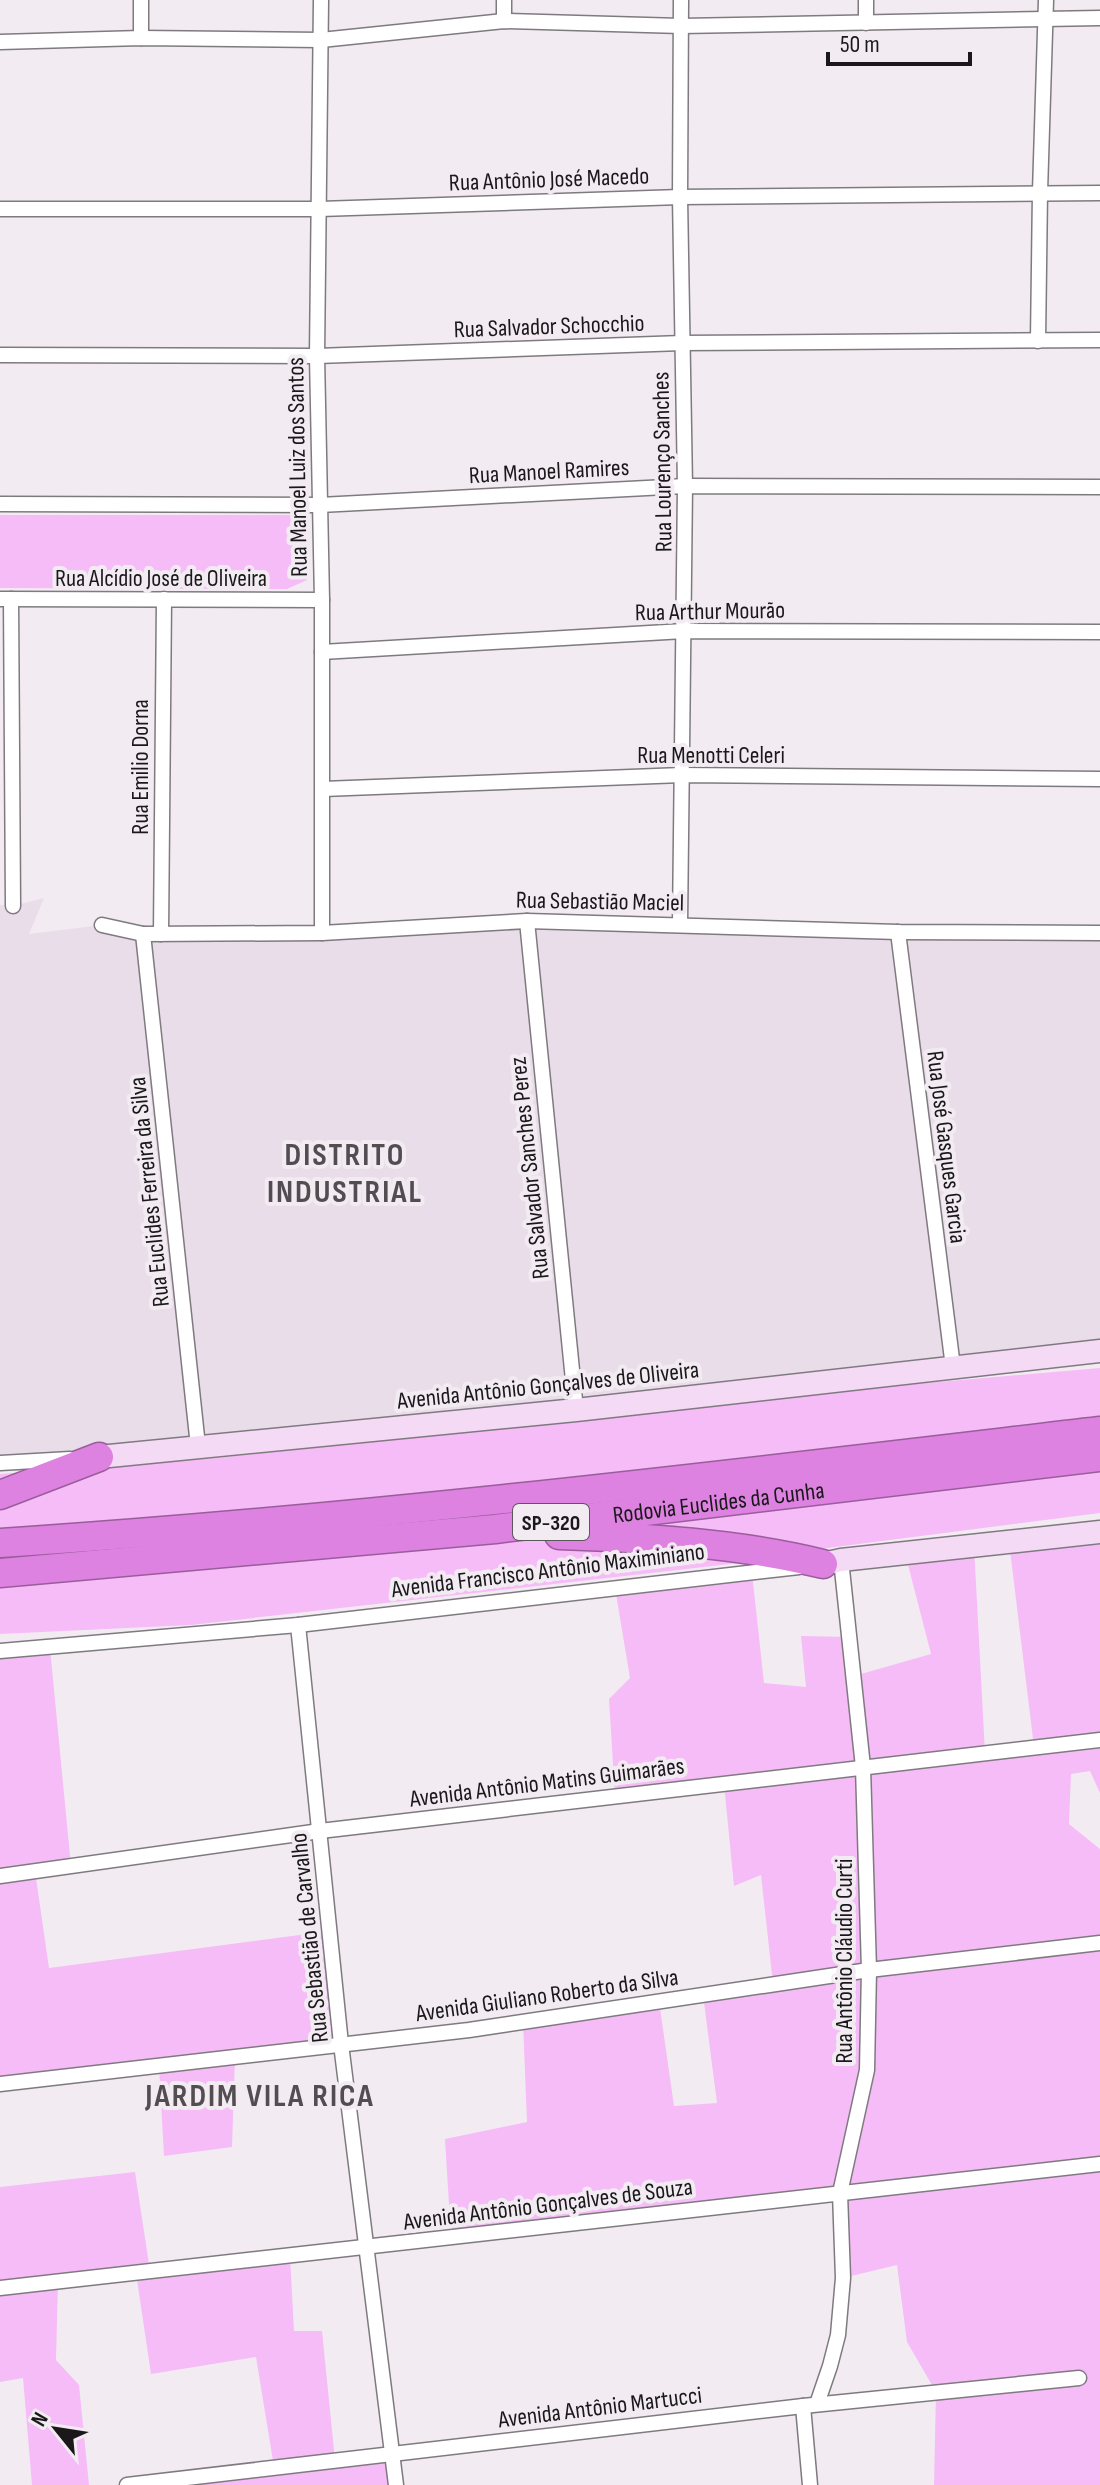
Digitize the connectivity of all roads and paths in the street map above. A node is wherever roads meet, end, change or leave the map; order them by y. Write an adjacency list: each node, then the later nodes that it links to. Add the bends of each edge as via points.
1 (141, 0): 12 (street)
2 (321, 0): 13 (street, Rua Manoel Luiz dos Santos)
3 (504, 0): 9 (street)
4 (681, 0): 11 (street, Rua Lourenço Sanches)
5 (866, 0): 10 (street)
6 (1046, 0): 8 (street)
7 (1100, 18): 8 (street)
8 (1047, 20): 10 (street); 15 (street)
9 (504, 21): 11 (street); 13 (street)
10 (866, 23): 11 (street)
11 (681, 26): 17 (street, Rua Lourenço Sanches)
12 (141, 38): 13 (street); 14 (street)
13 (321, 40): 19 (street, Rua Manoel Luiz dos Santos)
14 (0, 42)
15 (1040, 192): 16 (street, Rua Antônio José Macedo); 17 (street, Rua Antônio José Macedo); 21 (street)
16 (1100, 193)
17 (680, 197): 19 (street, Rua Antônio José Macedo); 22 (street, Rua Lourenço Sanches)
18 (0, 209): 19 (street, Rua Antônio José Macedo)
19 (320, 209): 24 (street, Rua Manoel Luiz dos Santos)
20 (1100, 340): 21 (street, Rua Salvador Schocchio)
21 (1038, 341): 22 (street, Rua Salvador Schocchio)
22 (682, 343): 24 (street, Rua Salvador Schocchio); 25 (street, Rua Lourenço Sanches)
23 (0, 355): 24 (street, Rua Salvador Schocchio)
24 (317, 356): 28 (street, Rua Manoel Luiz dos Santos)
25 (685, 486): 26 (street, Rua Manoel Ramires); 28 (street, Rua Manoel Ramires); 32 (street, Rua Lourenço Sanches)
26 (1100, 487)
27 (0, 504): 28 (street, Rua Manoel Ramires)
28 (320, 505): 31 (street, Rua Manoel Luiz dos Santos)
29 (5, 599): 30 (street, Rua Alcídio José de Oliveira); 38 (street)
30 (164, 599): 31 (street, Rua Alcídio José de Oliveira); 46 (street, Rua Emilio Dorna)
31 (322, 600): 34 (street, Rua Manoel Luiz dos Santos)
32 (684, 631): 33 (street, Rua Arthur Mourão); 34 (street, Rua Arthur Mourão); 35 (street, Rua Lourenço Sanches)
33 (1100, 632)
34 (322, 652): 37 (street, Rua Manoel Luiz dos Santos)
35 (682, 775): 36 (street, Rua Menotti Celeri); 37 (street, Rua Menotti Celeri); 40 (street, Rua Lourenço Sanches)
36 (1100, 779)
37 (323, 789): 43 (street, Rua Manoel Luiz dos Santos)
38 (13, 906)
39 (527, 921): 40 (street, Rua Sebastião Maciel); 43 (street, Rua Sebastião Maciel); 49 (street, Rua Salvador Sanches Perez)
40 (680, 924): 42 (street, Rua Sebastião Maciel)
41 (102, 925): 45 (street, Rua Sebastião Maciel)
42 (898, 932): 44 (street, Rua Sebastião Maciel); 48 (street, Rua José Gasques Garcia)
43 (322, 933): 46 (street, Rua Sebastião Maciel)
44 (1100, 933)
45 (143, 934): 46 (street, Rua Sebastião Maciel); 51 (street, Rua Euclides Ferreira da Silva)
46 (161, 934)
47 (1100, 1351): 48 (main road, Avenida Antônio Gonçalves de Oliveira)
48 (953, 1367): 49 (main road, Avenida Antônio Gonçalves de Oliveira)
49 (576, 1410): 51 (main road, Avenida Antônio Gonçalves de Oliveira)
50 (1100, 1431): 58 (highway, Rodovia Euclides da Cunha / SP-320, via 227,1526)
51 (198, 1446): 52 (main road, Avenida Antônio Gonçalves de Oliveira)
52 (99, 1457): 54 (street, Avenida Antônio Gonçalves de Oliveira); 55 (highway)
53 (1100, 1457): 56 (highway, Rodovia Euclides da Cunha / SP-320)
54 (0, 1463)
55 (0, 1495)
56 (495, 1529): 59 (highway, via 643,1537); 60 (highway, Rodovia Euclides da Cunha / SP-320)
57 (1100, 1532): 59 (main road, Avenida Francisco Antônio Maximiniano)
58 (0, 1543)
59 (832, 1562): 61 (street, Avenida Francisco Antônio Maximiniano); 64 (street, Rua Antônio Cláudio Curti)
60 (0, 1573)
61 (298, 1625): 62 (street, Avenida Francisco Antônio Maximiniano); 65 (street, Rua Sebastião de Carvalho)
62 (0, 1651)
63 (1100, 1740): 64 (street, Avenida Antônio Matins Guimarães)
64 (863, 1767): 65 (street, Avenida Antônio Matins Guimarães); 68 (street, Rua Antônio Cláudio Curti)
65 (320, 1831): 66 (street, Avenida Antônio Matins Guimarães); 69 (street, Rua Sebastião de Carvalho)
66 (0, 1876)
67 (1100, 1943): 68 (street, Avenida Giuliano Roberto da Silva)
68 (869, 1970): 69 (street, Avenida Giuliano Roberto da Silva); 72 (street, Rua Antônio Cláudio Curti, via 867,2070)
69 (341, 2044): 70 (street, Avenida Giuliano Roberto da Silva); 73 (street, Rua Sebastião de Carvalho)
70 (0, 2084)
71 (1100, 2164): 72 (street, Avenida Antônio Gonçalves de Souza)
72 (840, 2193): 73 (street, Avenida Antônio Gonçalves de Souza); 76 (street, Rua Antônio Cláudio Curti, via 843,2278 838,2335)
73 (368, 2247): 74 (street, Avenida Antônio Gonçalves de Souza); 77 (street, Rua Sebastião de Carvalho)
74 (0, 2288)
75 (1079, 2378): 76 (street, Avenida Antônio Martucci)
76 (810, 2405): 77 (street, Avenida Antônio Martucci); 80 (street, Rua Antônio Cláudio Curti)
77 (391, 2453): 78 (street, Avenida Antônio Martucci); 79 (street, Rua Sebastião de Carvalho)
78 (127, 2485)
79 (396, 2485)
80 (810, 2485)

